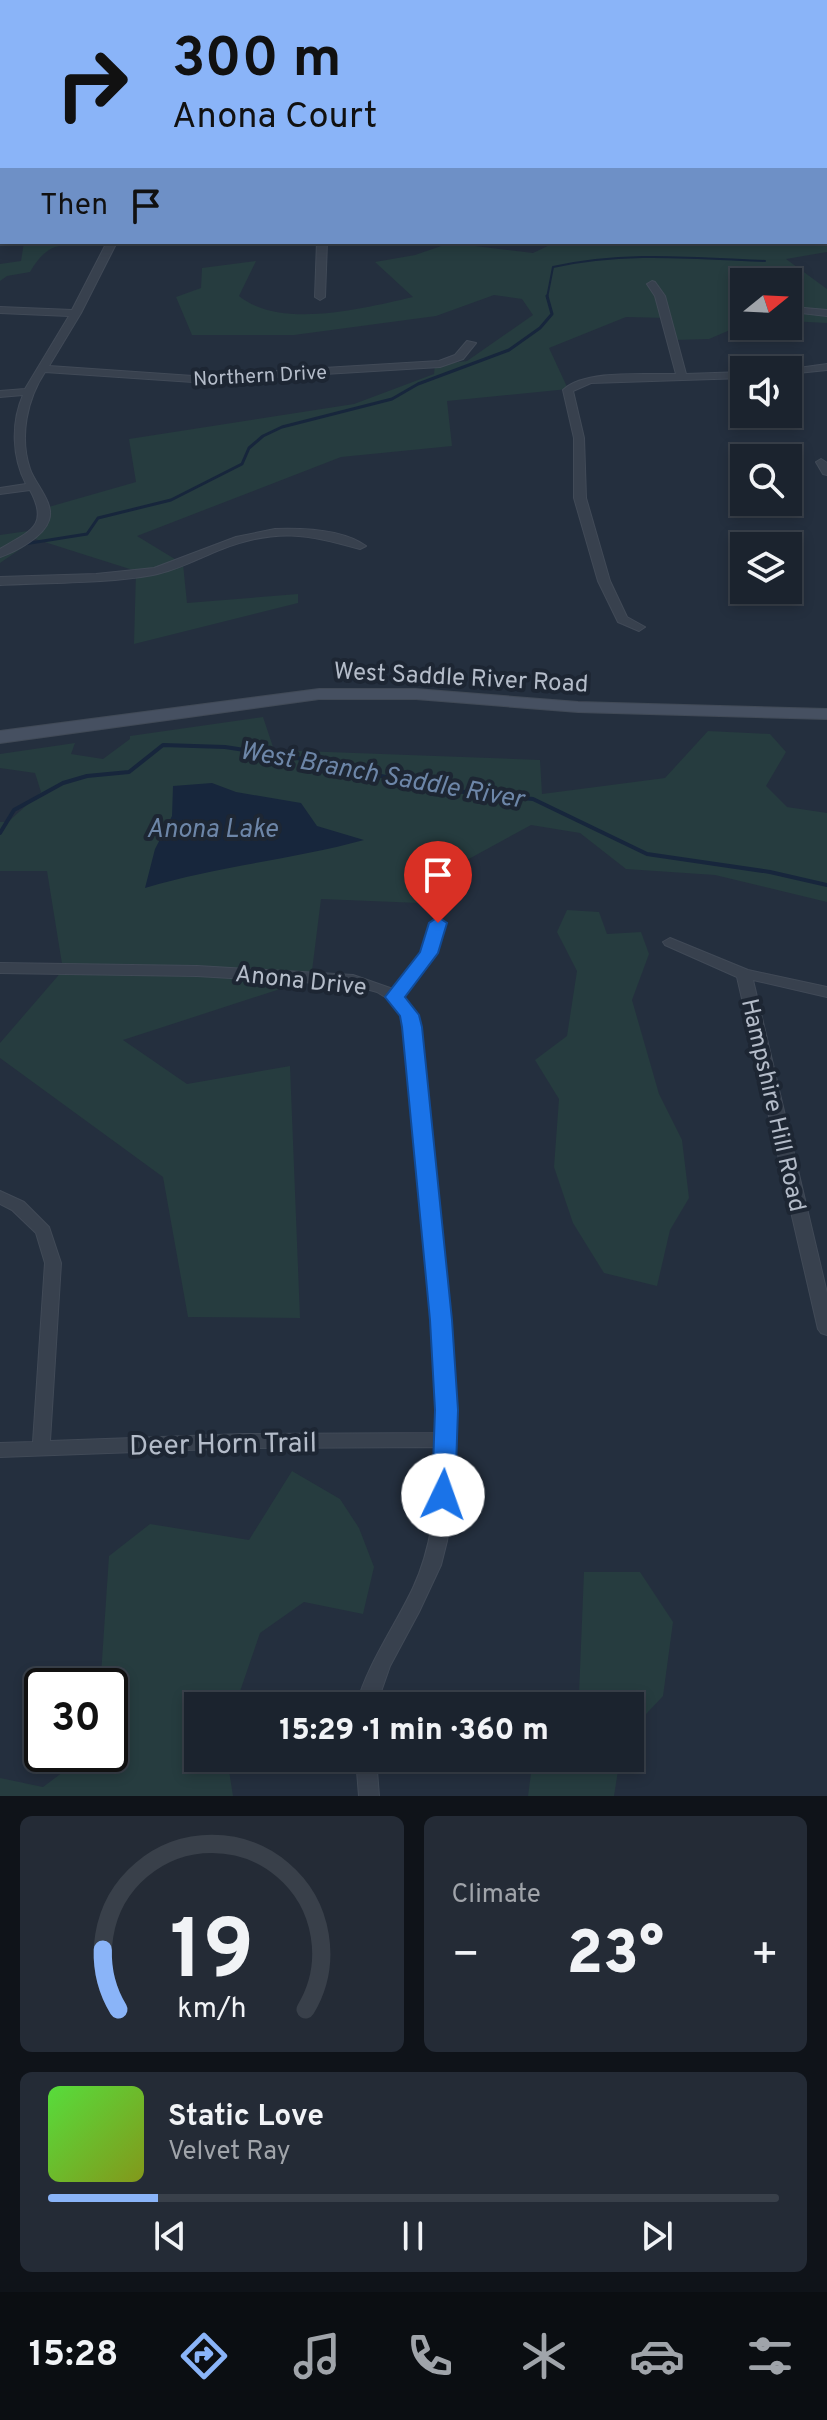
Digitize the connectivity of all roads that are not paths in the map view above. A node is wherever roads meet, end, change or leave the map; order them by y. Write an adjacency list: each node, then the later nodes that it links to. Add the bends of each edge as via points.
1 (111, 244): 7 (street)
2 (322, 244): 4 (street)
3 (652, 284): 14 (street)
4 (320, 297)
5 (0, 310): 7 (street)
6 (804, 311): 8 (street)
7 (76, 313): 11 (street)
8 (827, 313)
9 (471, 343): 11 (street, Northern Drive, via 459,357 440,364 239,377)
10 (827, 367): 12 (street)
11 (41, 369): 15 (street)
12 (802, 370)
13 (730, 375): 14 (street)
14 (682, 377): 22 (street, via 590,380 571,386 567,394 578,426 580,498 604,581 622,619)
15 (28, 392): 16 (street); 17 (street, via 19,441)
16 (0, 394)
17 (32, 486): 18 (street); 20 (street, via 44,506 40,527)
18 (0, 491)
19 (360, 546): 21 (street, via 318,532 269,532 150,572)
20 (3, 552)
21 (0, 581)
22 (639, 627)
23 (827, 714): 24 (street, West Saddle River Road, via 340,693 267,698)
24 (0, 737)
25 (438, 923): 30 (street, via 429,953)
26 (670, 942): 28 (street)
27 (0, 968): 30 (street, Anona Drive, via 301,976 368,983)
28 (744, 974): 29 (street); 32 (street, Hampshire Hill Road)
29 (827, 992)
30 (395, 997): 33 (street, Anona Drive, via 410,1015 412,1027 444,1349)
31 (0, 1197): 34 (street, via 18,1206 43,1231 53,1263)
32 (827, 1329)
33 (446, 1440): 34 (street, Deer Horn Trail); 36 (street, Anona Drive, via 432,1568 379,1664)
34 (41, 1449): 35 (street, Deer Horn Trail)
35 (0, 1450)
36 (370, 1692)
37 (367, 1772): 38 (street)
38 (369, 1796)

